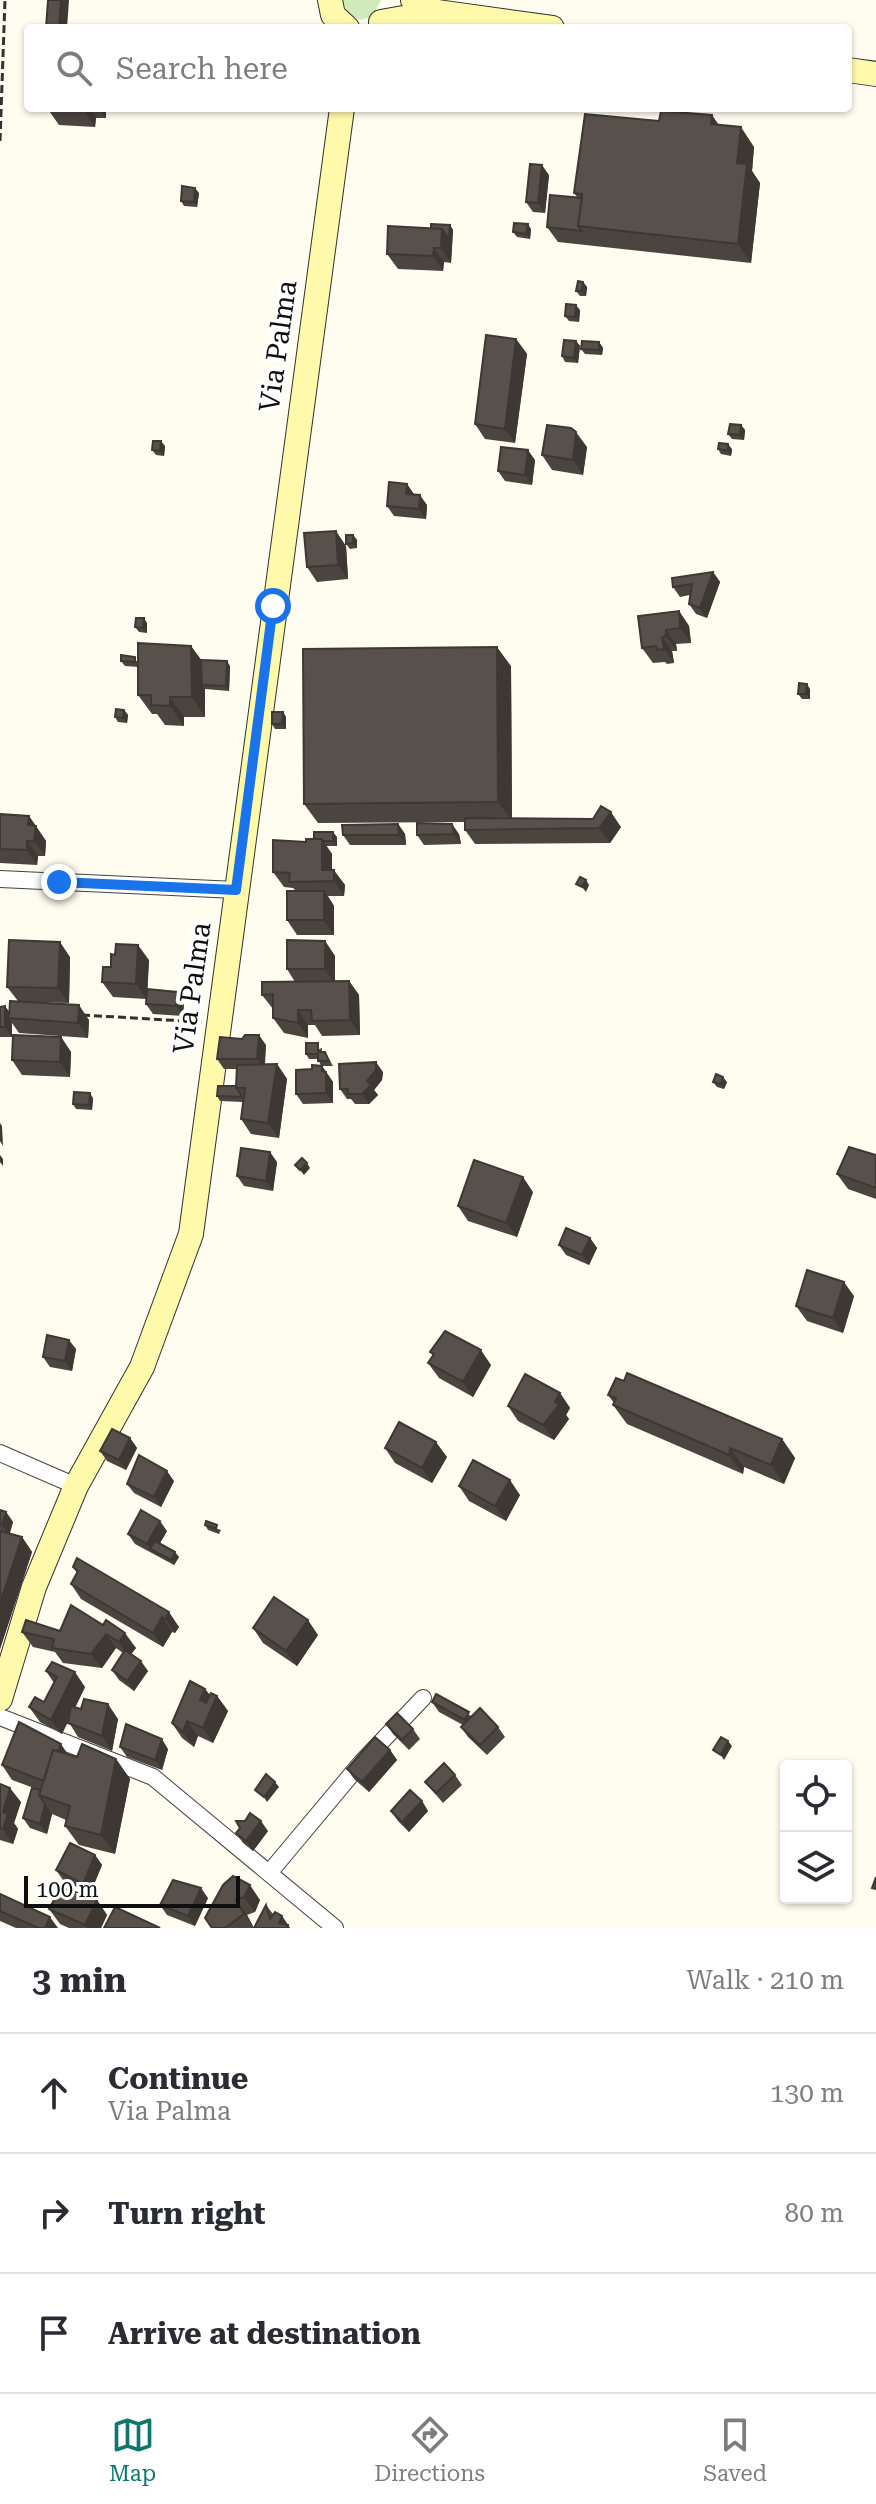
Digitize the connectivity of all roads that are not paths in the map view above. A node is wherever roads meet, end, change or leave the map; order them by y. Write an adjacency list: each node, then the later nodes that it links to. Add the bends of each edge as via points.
1 (413, 0): 2 (street)
2 (437, 12): 3 (street); 4 (street)
3 (381, 17)
4 (523, 24)
5 (852, 71): 6 (street)
6 (876, 74)
7 (341, 112): 9 (street, Via Palma)
8 (0, 879): 9 (street)
9 (236, 890): 11 (street, Via Palma, via 191,1234 142,1367)
10 (0, 1453): 11 (street)
11 (76, 1486): 13 (street, Via Palma, via 34,1587)
12 (423, 1698): 15 (street)
13 (0, 1699)
14 (0, 1717): 15 (street, via 153,1777)
15 (269, 1873): 16 (street)
16 (335, 1928)

